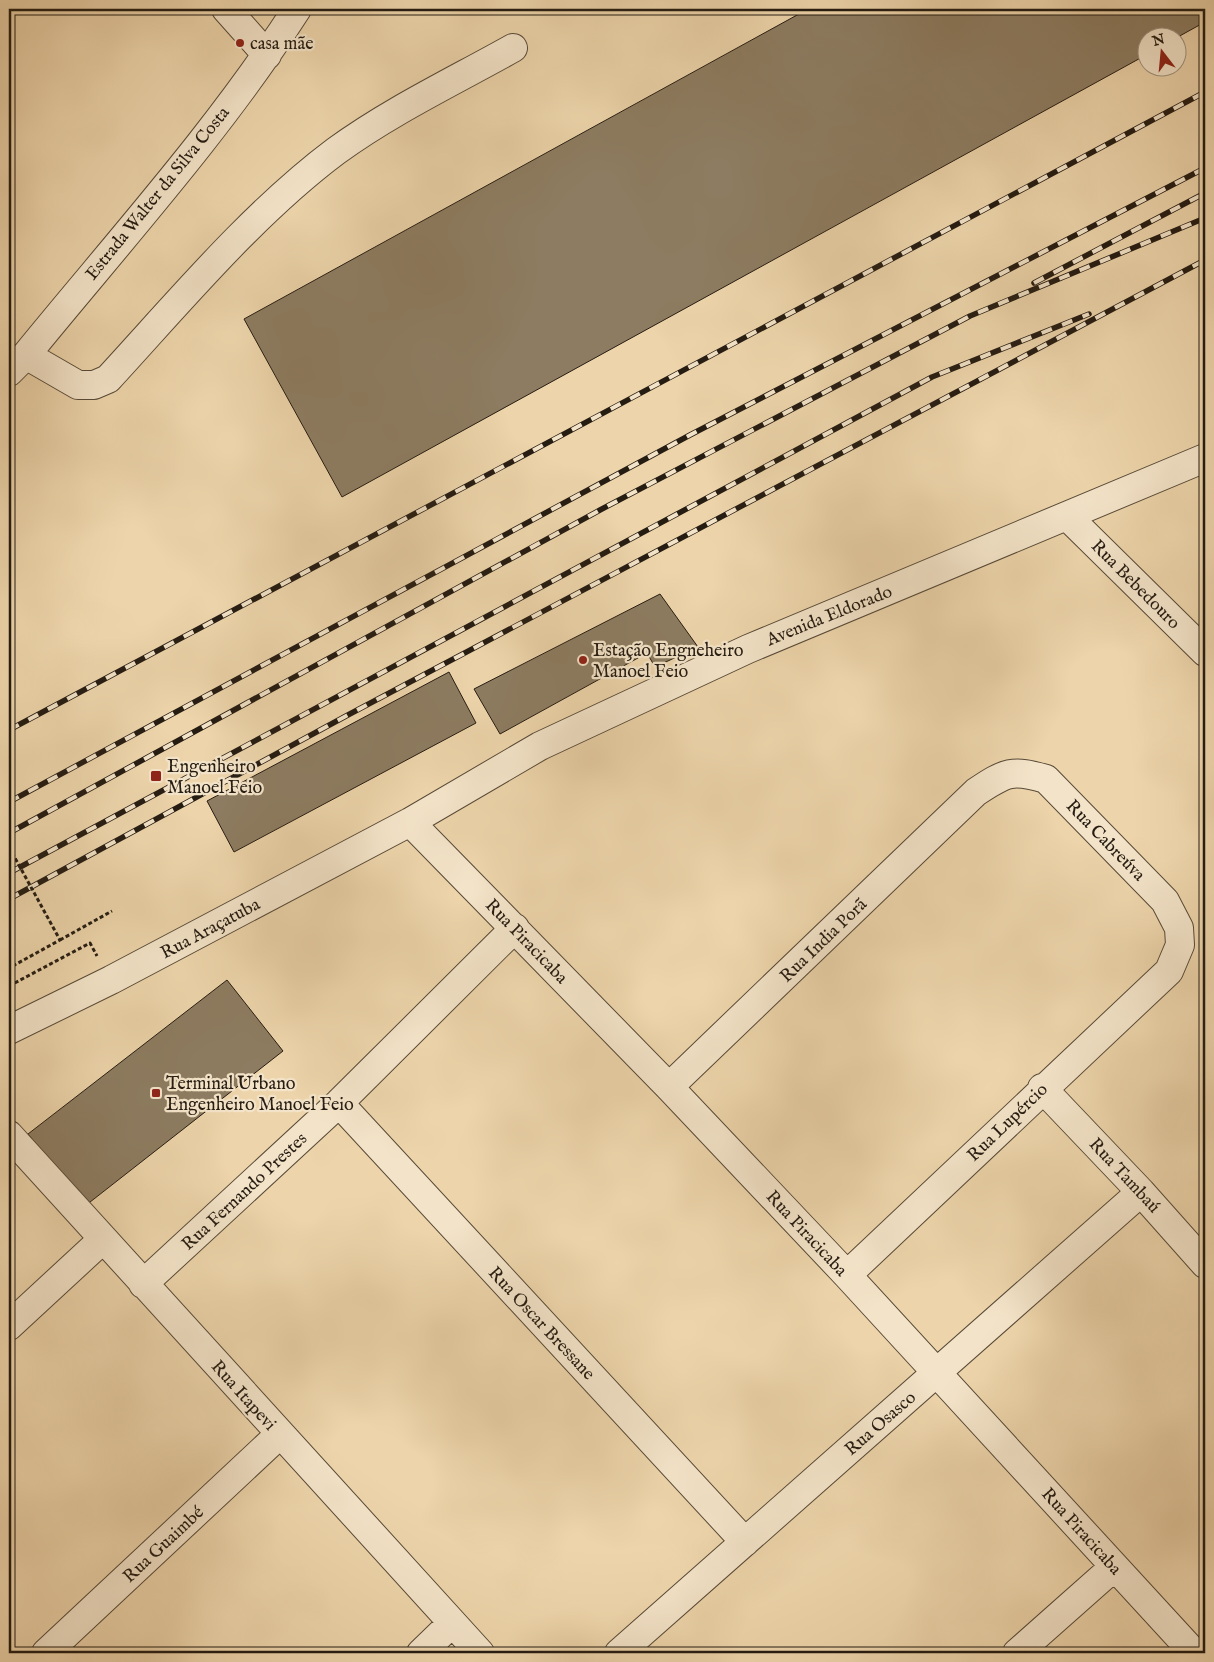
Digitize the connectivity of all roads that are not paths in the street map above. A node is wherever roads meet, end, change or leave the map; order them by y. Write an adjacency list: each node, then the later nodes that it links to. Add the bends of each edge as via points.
1 (226, 9): 4 (street)
2 (297, 9): 4 (street, Estrada Walter da Silva Costa)
3 (513, 48): 5 (street, via 371,127 335,152 240,237 108,379 94,385 78,385)
4 (267, 55): 5 (street, Estrada Walter da Silva Costa, via 169,181)
5 (17, 363)
6 (1205, 458): 7 (street, Avenida Eldorado)
7 (1068, 517): 8 (street, Rua Bebedouro); 10 (street, Avenida Eldorado, via 748,649 540,746)
8 (1205, 652)
9 (976, 792): 12 (street, Rua Cabreúva, via 998,777 1021,771 1046,779 1165,901 1179,928 1180,945); 14 (street, Rua India Porã)
10 (410, 822): 11 (street, Rua Piracicaba); 13 (street, Rua Araçatuba, via 111,980)
11 (515, 928): 14 (street, Rua Piracicaba); 16 (street, Rua Fernando Prestes)
12 (1169, 971): 15 (street, Rua Lupércio)
13 (9, 1030)
14 (669, 1087): 21 (street, Rua Piracicaba)
15 (1042, 1088): 18 (street, Rua Tambaú); 21 (street, Rua Lupércio)
16 (339, 1103): 22 (street, Rua Fernando Prestes); 26 (street, Rua Oscar Bressane)
17 (9, 1135): 19 (street, Rua Itapevi)
18 (1141, 1192): 20 (street, Rua Tambaú); 24 (street, Rua Osasco)
19 (102, 1240): 22 (street, Rua Itapevi); 23 (street)
20 (1205, 1264)
21 (847, 1275): 24 (street, Rua Piracicaba)
22 (143, 1284): 25 (street, Rua Itapevi)
23 (9, 1326)
24 (938, 1372): 26 (street, Rua Osasco); 27 (street, Rua Piracicaba)
25 (280, 1434): 28 (street, Rua Itapevi); 29 (street, Rua Guaimbé)
26 (745, 1542): 32 (street, Rua Osasco)
27 (1114, 1567): 33 (street); 34 (street, Rua Piracicaba)
28 (452, 1623): 30 (street); 31 (street, Rua Itapevi)
29 (46, 1653)
30 (422, 1653)
31 (480, 1653)
32 (619, 1653)
33 (1017, 1653)
34 (1194, 1653)

